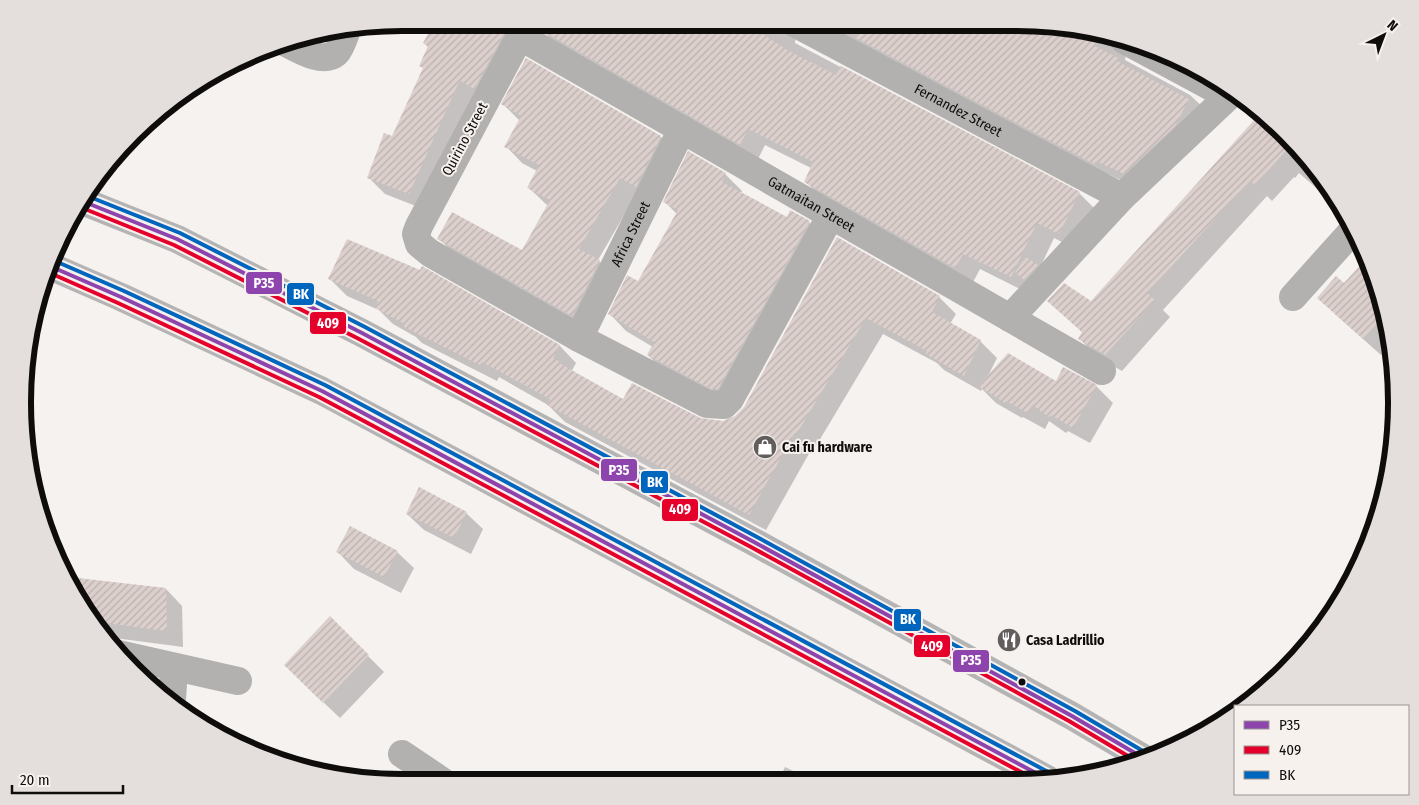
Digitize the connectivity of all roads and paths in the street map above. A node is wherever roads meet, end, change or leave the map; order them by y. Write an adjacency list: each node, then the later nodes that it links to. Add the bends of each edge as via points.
1 (523, 31): 15 (street, Quirino Street, via 416,234 419,244 430,253)
2 (526, 31): 7 (street, Gatmaitan Street)
3 (809, 31): 8 (street, Fernandez Street)
4 (344, 36): 5 (street, via 335,53 329,56 318,57)
5 (296, 47)
6 (1227, 97): 8 (street)
7 (682, 130): 10 (street, Gatmaitan Street); 15 (street, Africa Street)
8 (1122, 197): 14 (street)
9 (89, 204): 22 (main road, via 177,239 362,333 754,542)
10 (831, 216): 14 (street, Gatmaitan Street); 15 (street, via 724,405 707,404)
11 (1348, 236): 13 (street)
12 (56, 269): 23 (main road, via 322,391)
13 (1293, 297)
14 (1010, 318): 16 (street, Gatmaitan Street)
15 (579, 338)
16 (1102, 371)
17 (133, 658): 18 (street)
18 (174, 668): 19 (street); 20 (street)
19 (238, 681)
20 (172, 694)
21 (402, 754): 24 (street)
22 (1136, 754)
23 (1035, 773)
24 (431, 774)

